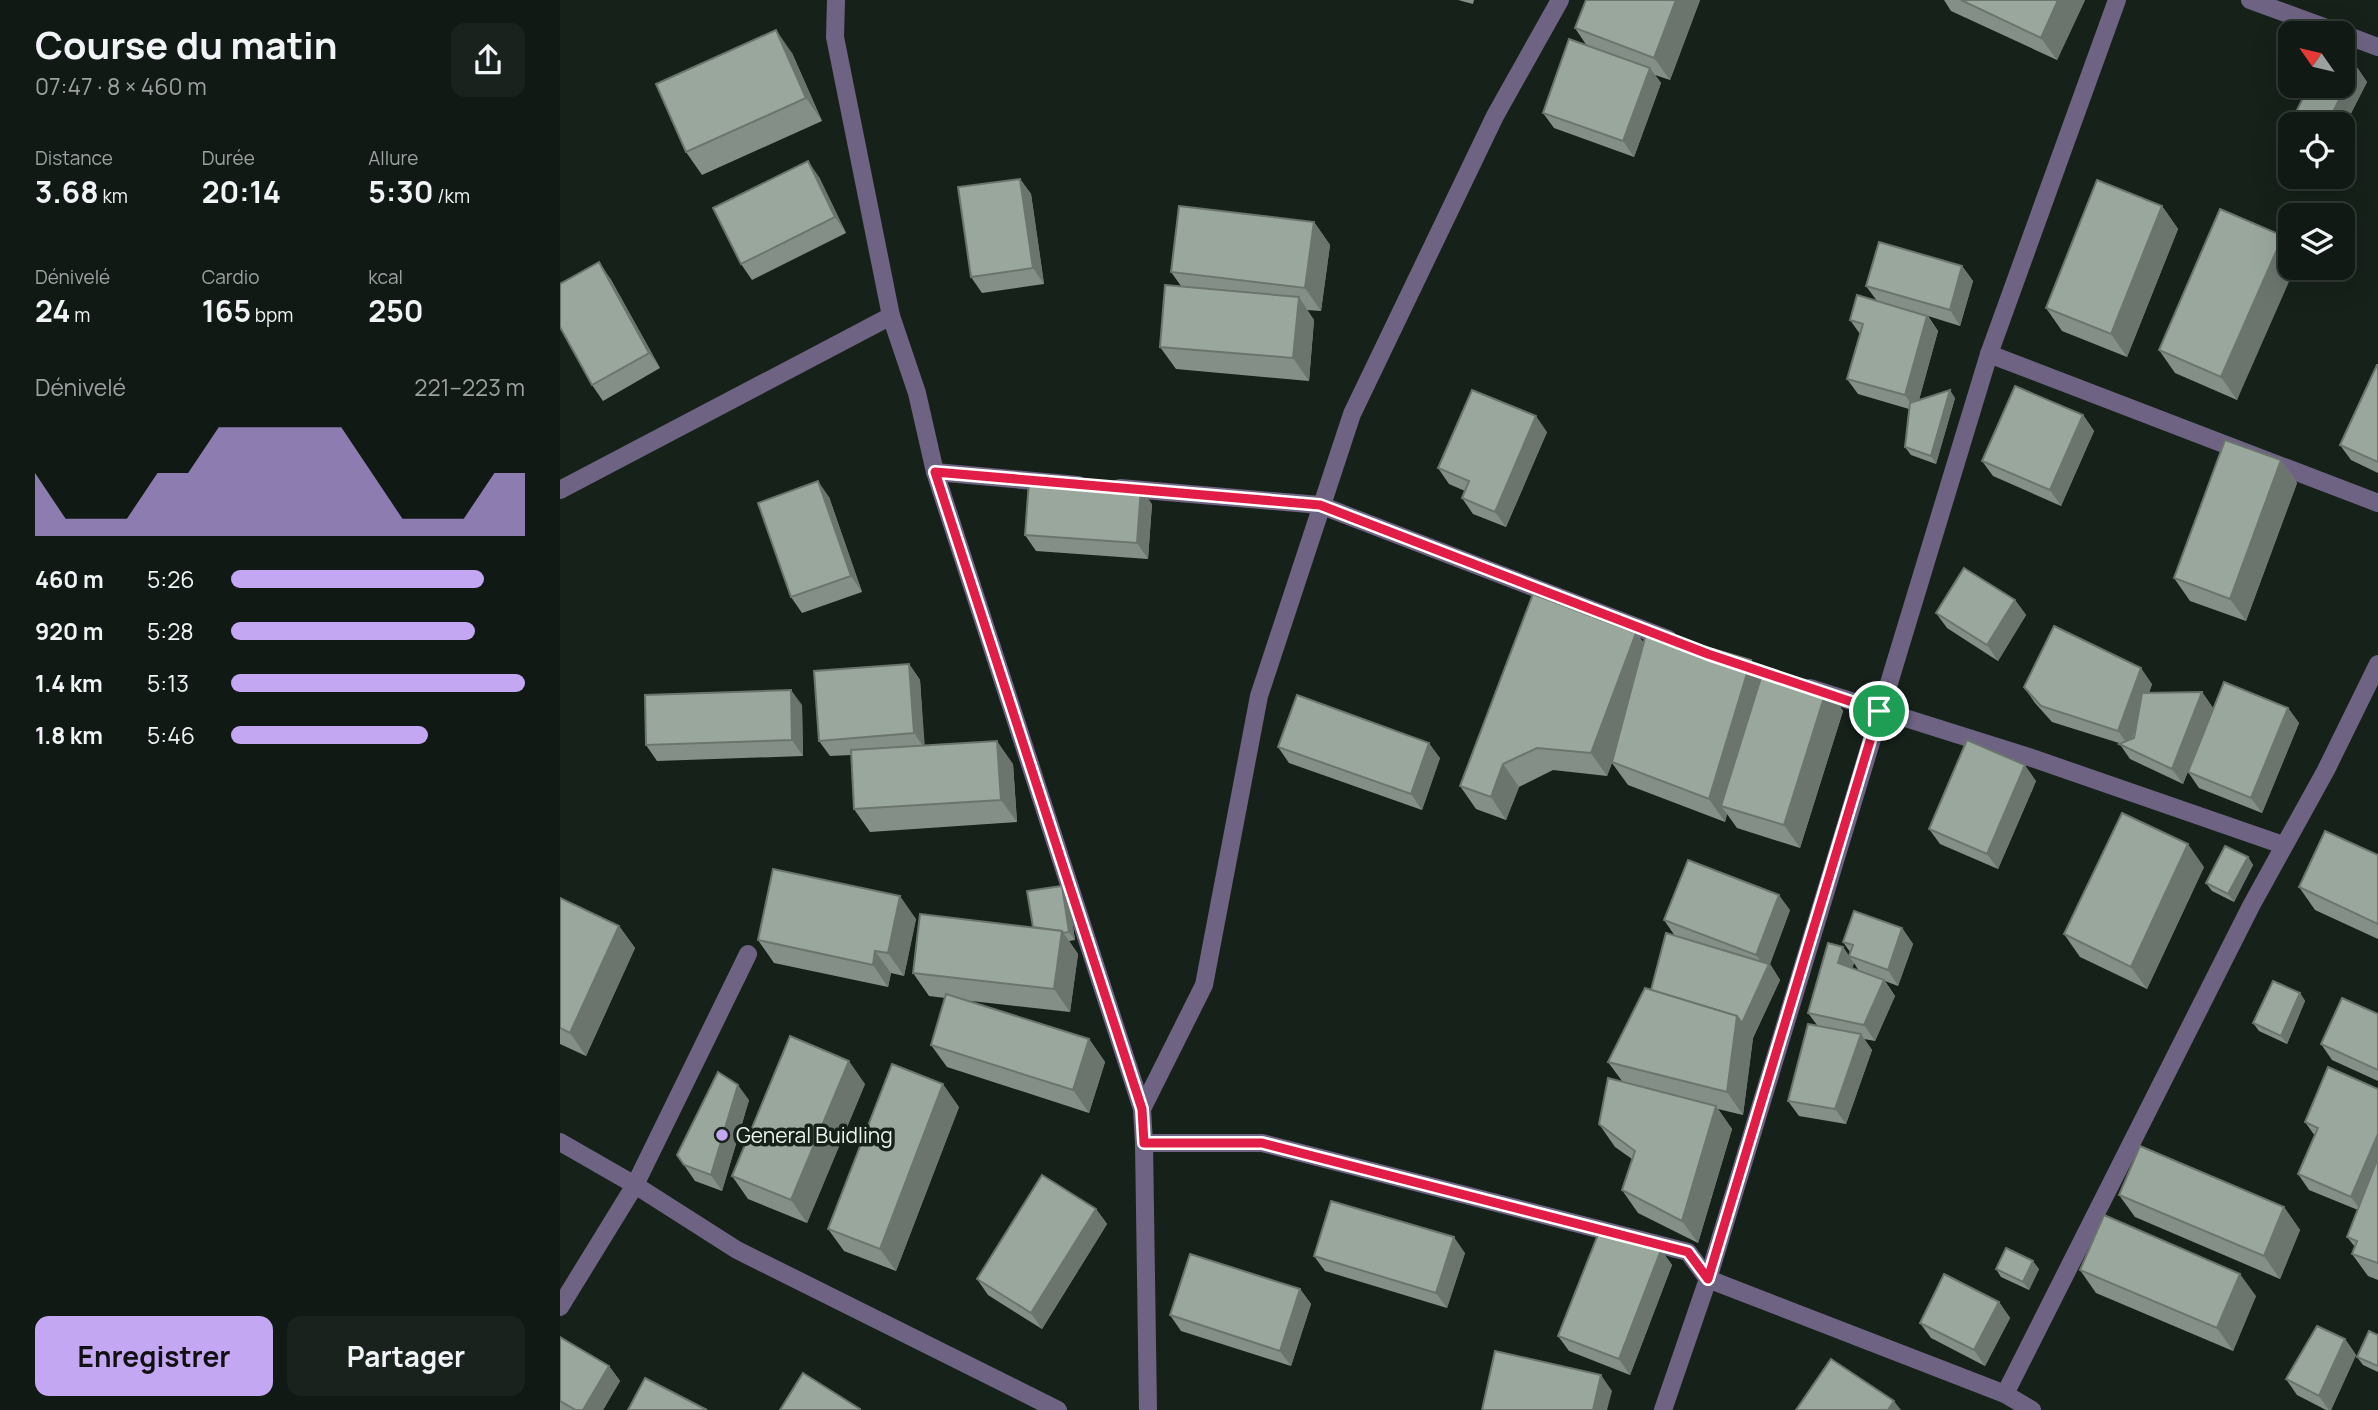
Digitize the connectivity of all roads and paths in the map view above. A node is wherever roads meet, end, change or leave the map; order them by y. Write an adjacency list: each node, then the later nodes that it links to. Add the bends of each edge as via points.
1 (836, 0): 8 (street, via 835,37)
2 (1560, 0): 13 (street, via 1495,116 1352,414)
3 (2117, 0): 9 (street)
4 (2250, 0): 5 (street)
5 (2307, 21)
6 (2356, 39): 7 (street)
7 (2378, 47)
8 (891, 316): 10 (street, via 917,393); 11 (street)
9 (1989, 355): 12 (street); 17 (street)
10 (935, 472): 13 (street); 20 (street)
11 (560, 490)
12 (2378, 503)
13 (1320, 505): 14 (street); 20 (street, via 1259,696 1204,985)
14 (1682, 644)
15 (2378, 664): 18 (street)
16 (1787, 681): 17 (street)
17 (1879, 711): 18 (street); 24 (street)
18 (2283, 845): 26 (street)
19 (748, 954): 23 (street)
20 (1142, 1109): 22 (street)
21 (560, 1142): 23 (street)
22 (1144, 1143): 24 (street, via 1262,1143 1688,1252); 28 (street)
23 (635, 1185): 25 (street); 27 (street, via 737,1250)
24 (1708, 1279): 26 (street); 29 (street)
25 (560, 1307)
26 (2005, 1394): 30 (street)
27 (1058, 1410)
28 (1148, 1410)
29 (1663, 1410)
30 (2032, 1410)

